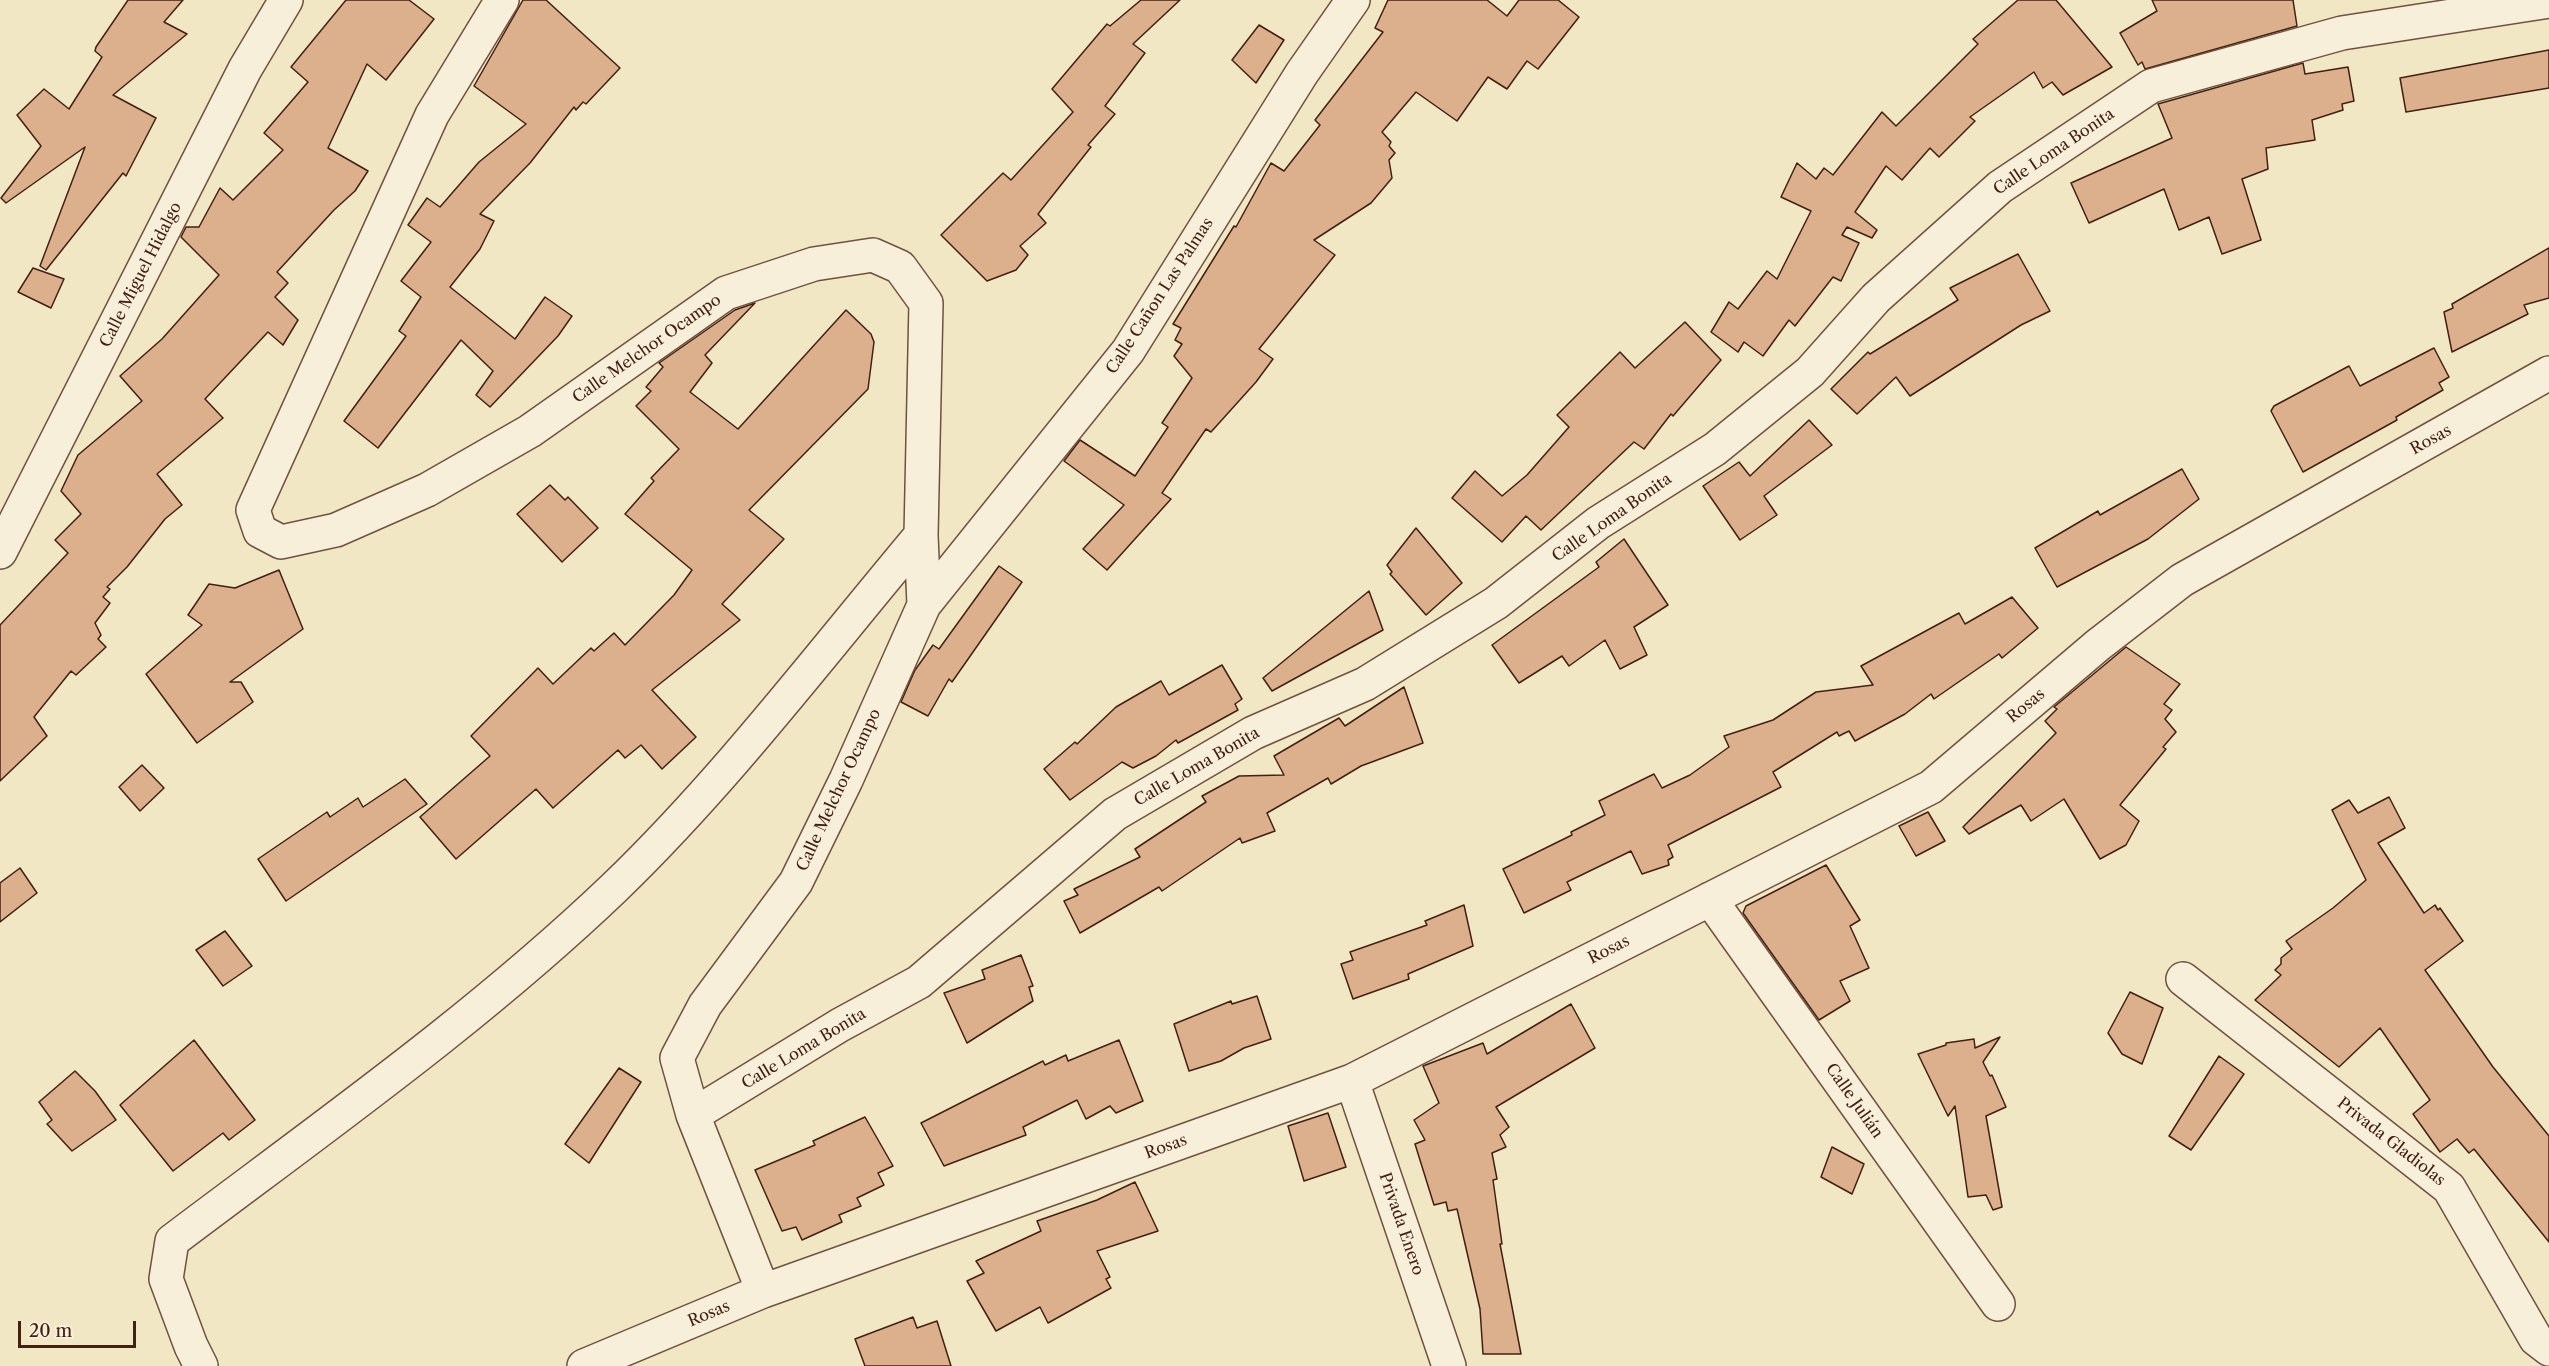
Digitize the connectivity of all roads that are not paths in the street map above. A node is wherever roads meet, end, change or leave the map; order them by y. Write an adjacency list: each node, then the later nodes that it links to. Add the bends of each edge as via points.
1 (286, 0): 7 (street, Calle Miguel Hidalgo, via 245,69)
2 (502, 0): 6 (street, Calle Melchor Ocampo, via 432,115 253,510 260,531 281,542 336,530 427,490 530,431 726,293 814,264 873,255 900,267 926,303)
3 (1353, 0): 8 (street, Calle Cañon Las Palmas, via 1302,73 1128,351)
4 (2549, 1): 12 (street, Calle Loma Bonita, via 2342,33 2151,86 2000,187 1876,298 1810,372 1715,448 1598,523 1496,603 1365,684 1253,733 1115,814 919,982 840,1025)
5 (2549, 373): 9 (street, Rosas, via 2182,580 2098,645 1931,787)
6 (921, 535): 8 (street, Calle Melchor Ocampo); 16 (street, via 707,791 614,887 469,1017 172,1241 166,1279)
7 (0, 552)
8 (924, 605): 12 (street, Calle Melchor Ocampo, via 796,882 705,1005 677,1058)
9 (1710, 899): 11 (street, Rosas); 14 (street, Calle Julián)
10 (2183, 979): 15 (street, Privada Gladiolas, via 2449,1188 2536,1339)
11 (1352, 1081): 13 (street, Rosas); 18 (street, Privada Enero)
12 (693, 1115): 13 (street, Calle Melchor Ocampo)
13 (763, 1291): 17 (street, Rosas)
14 (1998, 1304)
15 (2549, 1349)
16 (201, 1366)
17 (584, 1366)
18 (1449, 1366)

